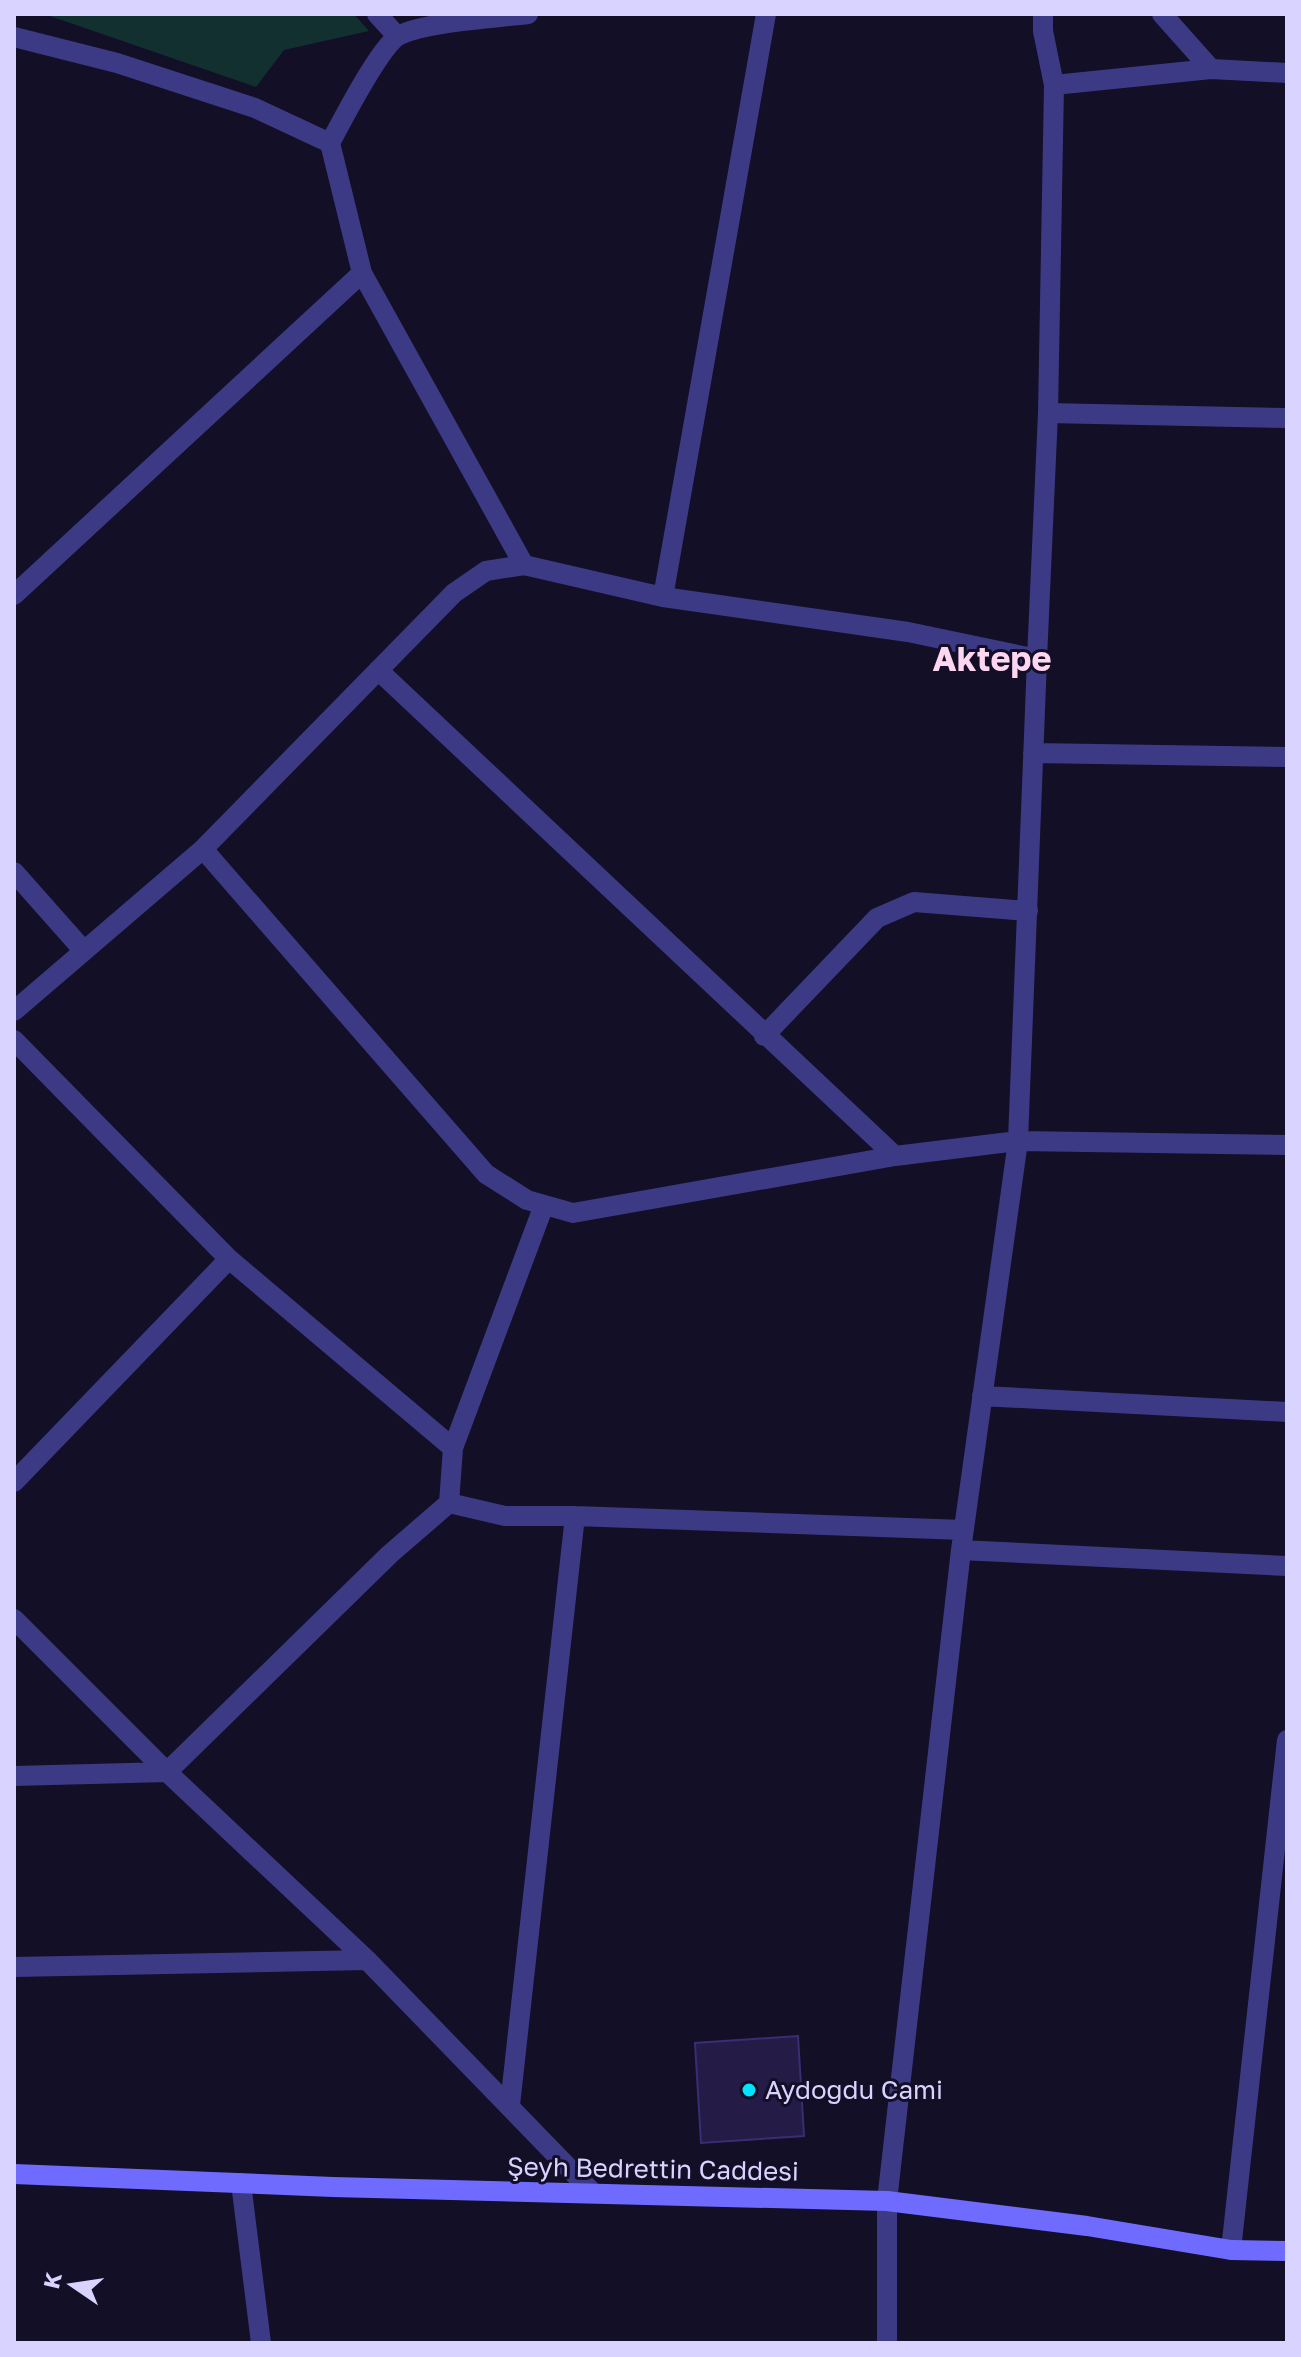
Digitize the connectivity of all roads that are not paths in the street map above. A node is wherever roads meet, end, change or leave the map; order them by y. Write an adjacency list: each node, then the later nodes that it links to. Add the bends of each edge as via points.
1 (377, 14): 7 (street)
2 (433, 14): 7 (street)
3 (528, 14): 7 (street)
4 (766, 14): 18 (street)
5 (1043, 14): 11 (street)
6 (1162, 14): 9 (street)
7 (406, 33): 12 (street, via 363,82)
8 (14, 37): 12 (street, via 117,63 255,108)
9 (1211, 69): 10 (street); 11 (street)
10 (1287, 73)
11 (1054, 85): 14 (street)
12 (330, 143): 13 (street)
13 (362, 273): 16 (street); 17 (street)
14 (1048, 413): 15 (street); 19 (street)
15 (1287, 418)
16 (524, 565): 18 (street); 20 (street, via 486,571 454,593)
17 (14, 595)
18 (663, 597): 19 (street, via 908,632)
19 (1037, 659): 21 (street)
20 (378, 670): 23 (street); 28 (street)
21 (1033, 753): 22 (street); 25 (street)
22 (1287, 757)
23 (203, 849): 26 (street); 33 (street, via 486,1174)
24 (14, 872): 26 (street)
25 (1028, 911): 28 (street, via 914,902 877,918); 30 (street)
26 (84, 951): 27 (street)
27 (14, 1011)
28 (764, 1036): 32 (street)
29 (14, 1040): 34 (street)
30 (1018, 1141): 31 (street); 32 (street); 35 (street)
31 (1287, 1145)
32 (895, 1156): 33 (street, via 573,1213)
33 (544, 1205): 37 (street)
34 (229, 1259): 37 (street); 38 (street)
35 (982, 1396): 36 (street); 41 (street)
36 (1287, 1412)
37 (453, 1448): 39 (street)
38 (14, 1482)
39 (449, 1503): 40 (street, via 505,1516); 45 (street)
40 (575, 1516): 41 (street); 50 (street)
41 (962, 1540): 42 (street); 54 (street)
42 (1287, 1566)
43 (14, 1619): 45 (street)
44 (1287, 1740): 47 (street)
45 (167, 1772): 46 (street); 48 (street)
46 (14, 1776)
47 (1279, 1896): 55 (street)
48 (367, 1960): 49 (street); 50 (street)
49 (14, 1967)
50 (510, 2105): 53 (street)
51 (14, 2174): 52 (main road, Şeyh Bedrettin Caddesi)
52 (241, 2183): 53 (main road, Şeyh Bedrettin Caddesi); 57 (street)
53 (593, 2193): 54 (main road, Şeyh Bedrettin Caddesi)
54 (887, 2201): 55 (main road, Şeyh Bedrettin Caddesi); 58 (street)
55 (1231, 2250): 56 (main road, Şeyh Bedrettin Caddesi)
56 (1287, 2251)
57 (261, 2343)
58 (887, 2343)

